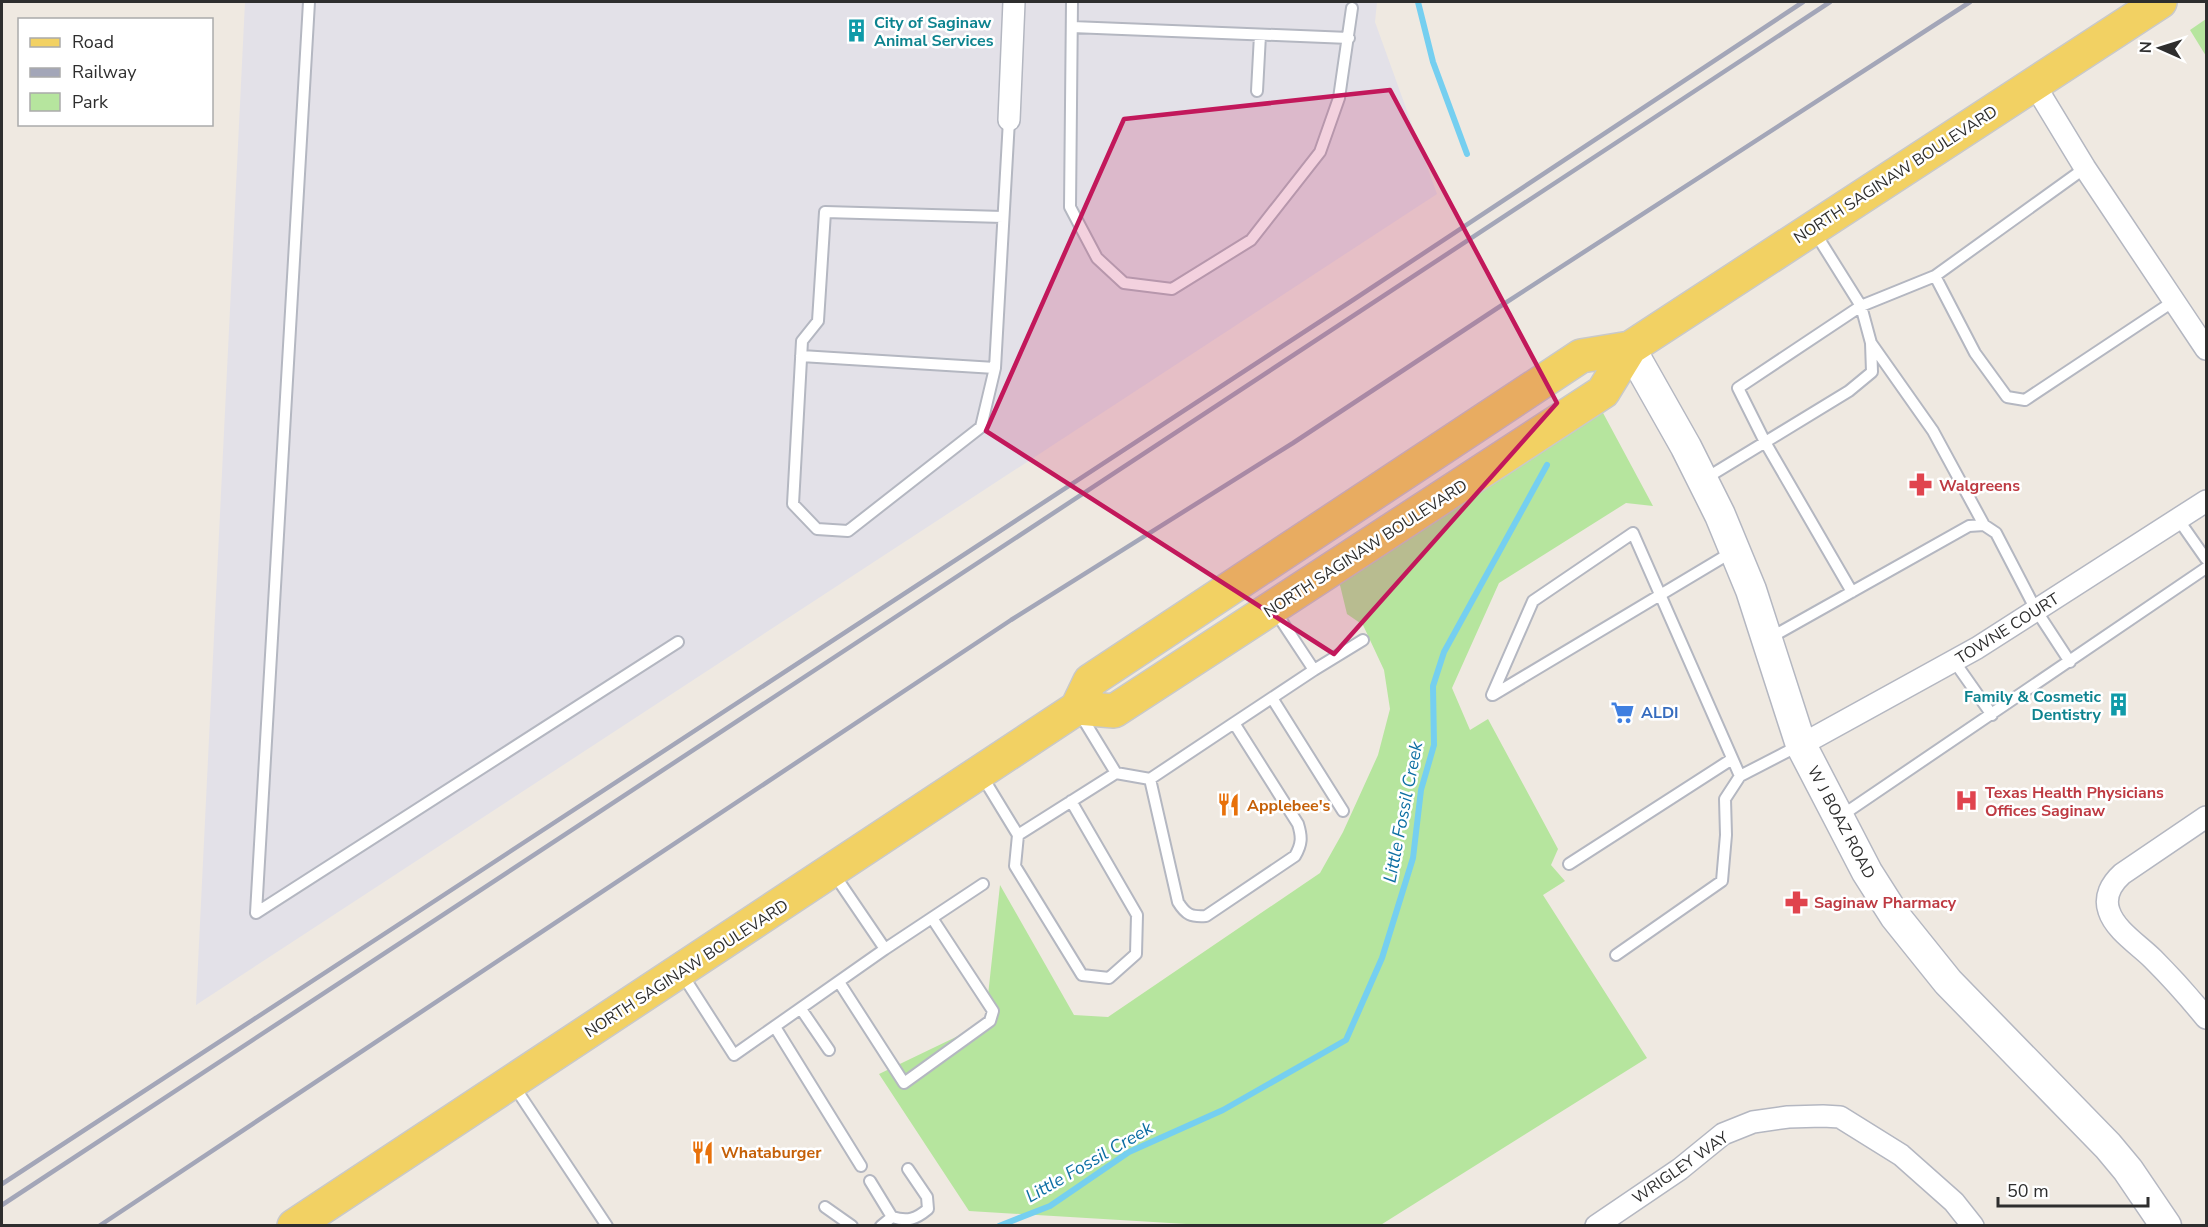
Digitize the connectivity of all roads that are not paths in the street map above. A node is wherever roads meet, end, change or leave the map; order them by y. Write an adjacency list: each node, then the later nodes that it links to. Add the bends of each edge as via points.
1 (309, 2): 37 (lane, via 256,913)
2 (1014, 2): 11 (street)
3 (1072, 2): 6 (lane)
4 (2160, 2): 9 (main road, NORTH SAGINAW BOULEVARD)
5 (1352, 8): 8 (lane)
6 (1072, 27): 7 (lane); 8 (lane, via 1070,207 1097,258 1124,283 1172,289 1251,240 1320,152 1340,98)
7 (1260, 35): 8 (lane); 10 (lane)
8 (1349, 38)
9 (2034, 84): 12 (street); 14 (main road, NORTH SAGINAW BOULEVARD)
10 (1257, 91)
11 (1009, 120): 13 (lane)
12 (2085, 168): 15 (lane); 16 (street)
13 (1004, 218): 21 (lane, via 825,212 818,321 802,340); 22 (lane)
14 (1812, 228): 17 (lane); 19 (main road, NORTH SAGINAW BOULEVARD)
15 (1935, 276): 16 (lane, via 1975,353 2007,397 2025,400); 17 (lane)
16 (2174, 301): 20 (street)
17 (1861, 306): 18 (lane); 23 (lane, via 1738,388)
18 (1871, 343): 23 (lane, via 1872,372 1849,391); 27 (lane, via 1933,431)
19 (1630, 348): 24 (main road, W J BOAZ ROAD); 33 (main road, NORTH SAGINAW BOULEVARD, via 1603,392); 42 (main road, NORTH SAGINAW BOULEVARD, via 1581,356 1090,681)
20 (2206, 349)
21 (801, 356): 22 (lane); 22 (lane, via 793,504 818,529 848,531 981,427)
22 (995, 368)
23 (1765, 442): 24 (lane); 31 (lane)
24 (1703, 480): 28 (main road, W J BOAZ ROAD)
25 (2206, 501): 26 (street, TOWNE COURT)
26 (2178, 519): 29 (lane); 34 (street, TOWNE COURT)
27 (1984, 525): 31 (lane, via 1969,526); 34 (lane, via 1996,533)
28 (1734, 550): 32 (lane); 35 (main road, W J BOAZ ROAD)
29 (2206, 559)
30 (2206, 568): 39 (lane)
31 (1852, 592): 35 (lane)
32 (1660, 593): 32 (lane, via 1542,665 1492,695 1533,601 1633,533); 46 (lane)
33 (1273, 608): 40 (lane); 42 (main road, NORTH SAGINAW BOULEVARD, via 1114,711)
34 (2036, 610): 38 (street, TOWNE COURT); 39 (lane)
35 (1767, 639): 45 (main road, W J BOAZ ROAD)
36 (1363, 640): 40 (lane)
37 (678, 642)
38 (1954, 661): 43 (lane); 45 (street, TOWNE COURT)
39 (2070, 662): 43 (lane)
40 (1314, 670): 41 (lane)
41 (1272, 699): 44 (lane); 52 (lane)
42 (1077, 708): 47 (main road, NORTH SAGINAW BOULEVARD); 48 (lane)
43 (1992, 716): 54 (lane)
44 (1234, 723): 50 (lane); 50 (lane, via 1298,824 1301,846 1295,856 1206,915 1194,917 1185,913 1178,902)
45 (1801, 745): 49 (lane); 54 (main road, W J BOAZ ROAD)
46 (1732, 759): 49 (lane); 56 (lane)
47 (980, 773): 55 (lane); 57 (main road, NORTH SAGINAW BOULEVARD)
48 (1116, 773): 50 (lane); 51 (lane)
49 (1740, 776): 61 (lane, via 1725,799 1722,881)
50 (1150, 779)
51 (1071, 801): 55 (lane); 55 (lane, via 1137,915 1136,954 1109,978 1082,975 1015,866)
52 (1343, 811)
53 (2206, 817): 65 (street, via 2122,874 2111,886 2107,901 2116,924)
54 (1838, 818): 81 (main road, W J BOAZ ROAD, via 1895,916 1929,959 2108,1146)
55 (1018, 835)
56 (1569, 864)
57 (832, 871): 60 (lane); 62 (main road, NORTH SAGINAW BOULEVARD)
58 (983, 884): 59 (lane)
59 (932, 918): 60 (lane); 63 (lane, via 993,1011 990,1021 903,1083)
60 (885, 949): 63 (lane)
61 (1616, 955)
62 (680, 972): 66 (lane, via 734,1055); 68 (main road, NORTH SAGINAW BOULEVARD)
63 (839, 982): 64 (lane)
64 (801, 1009): 66 (lane); 67 (lane)
65 (2206, 1018)
66 (775, 1027): 69 (lane)
67 (829, 1050)
68 (512, 1083): 75 (main road, NORTH SAGINAW BOULEVARD); 76 (lane)
69 (861, 1166)
70 (908, 1169): 73 (lane, via 927,1197 928,1209 917,1218 903,1221)
71 (870, 1181): 73 (lane)
72 (825, 1207): 77 (lane)
73 (892, 1217): 78 (lane)
74 (1626, 1218): 79 (street, WRIGLEY WAY); 80 (street, WRIGLEY WAY, via 1723,1134 1765,1120 1840,1118 1901,1155 1954,1202)
75 (294, 1226)
76 (607, 1226)
77 (852, 1226)
78 (880, 1226)
79 (1596, 1226)
80 (1973, 1226)
81 (2166, 1226)

